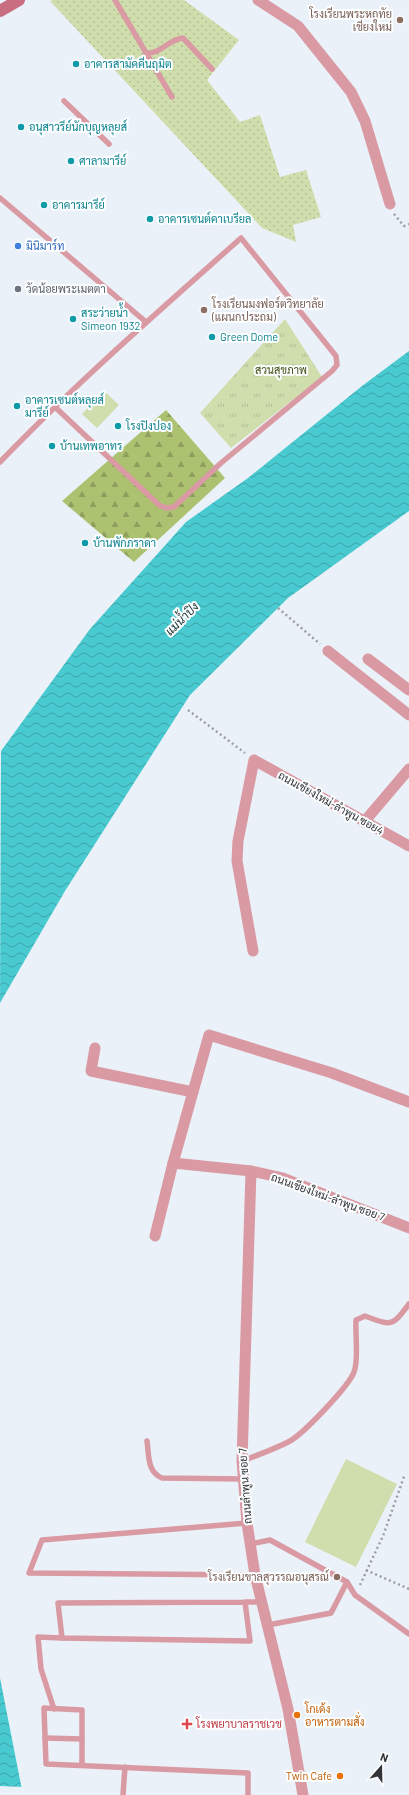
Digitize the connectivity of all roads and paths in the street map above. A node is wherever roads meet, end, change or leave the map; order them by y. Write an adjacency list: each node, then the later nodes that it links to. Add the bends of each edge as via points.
1 (19, 0): 4 (street)
2 (115, 0): 5 (lane)
3 (258, 0): 11 (street, via 298,26 351,92 365,121)
4 (0, 11)
5 (146, 53): 6 (lane, via 154,54 176,39 184,38); 7 (lane)
6 (212, 69)
7 (172, 97)
8 (64, 101): 9 (lane)
9 (109, 144)
10 (0, 198): 13 (lane)
11 (390, 204): 12 (path, via 395,217 404,226)
12 (409, 224)
13 (146, 322): 14 (lane); 14 (lane, via 241,238 336,356 336,365 221,463 174,507 166,508 159,505)
14 (55, 407): 15 (lane)
15 (0, 462)
16 (278, 608): 17 (path)
17 (328, 650): 21 (street)
18 (368, 659): 19 (street)
19 (409, 690)
20 (188, 710): 22 (path)
21 (409, 715)
22 (254, 760): 24 (street, ถนนเชียงใหม่-ลำพูน ซอย4); 26 (street, via 238,841 237,861)
23 (409, 769): 24 (street)
24 (364, 822): 25 (street, ถนนเชียงใหม่-ลำพูน ซอย4)
25 (409, 846)
26 (253, 951)
27 (95, 1048): 28 (street, via 90,1071)
28 (193, 1092): 29 (street, via 209,1035 332,1074); 30 (street)
29 (409, 1102)
30 (173, 1163): 31 (street, ถนนเชียงใหม่-ลำพูน ซอย 7); 33 (street)
31 (251, 1171): 32 (street, ถนนเชียงใหม่-ลำพูน ซอย 7, via 283,1178); 36 (street, ถนนลำพูน ซอย 7)
32 (409, 1228)
33 (155, 1236)
34 (409, 1304): 36 (lane, via 397,1321 391,1323 365,1316 356,1320 356,1363 349,1381 292,1440)
35 (148, 1441): 38 (lane, via 151,1469 155,1475 162,1478)
36 (242, 1461): 38 (street, ถนนลำพูน ซอย 7)
37 (405, 1474): 41 (path, via 383,1536)
38 (243, 1479): 39 (street, ถนนลำพูน ซอย 7)
39 (246, 1523): 40 (street, ถนนลำพูน ซอย 7); 42 (lane, via 42,1540 29,1572)
40 (249, 1544): 42 (street, ถนนลำพูน ซอย 7); 43 (lane, via 270,1540)
41 (366, 1570): 44 (path); 45 (path)
42 (255, 1575): 47 (street, ถนนลำพูน ซอย 7)
43 (348, 1582): 45 (lane); 48 (lane, via 331,1613)
44 (409, 1589)
45 (355, 1595): 49 (lane)
46 (245, 1602): 47 (lane); 50 (lane, via 58,1603); 50 (lane, via 250,1641)
47 (262, 1602): 48 (street, ถนนลำพูน ซอย 7)
48 (268, 1625): 58 (street, ถนนลำพูน ซอย 7, via 288,1709)
49 (409, 1634)
50 (62, 1638): 51 (lane, via 38,1637 41,1669)
51 (54, 1709): 52 (lane, via 44,1708); 53 (lane, via 82,1710)
52 (46, 1738): 53 (lane); 54 (lane, via 46,1764)
53 (82, 1739): 54 (lane)
54 (82, 1765): 55 (lane)
55 (124, 1767): 56 (lane); 57 (lane, via 248,1773)
56 (123, 1795)
57 (248, 1795)
58 (303, 1795)

